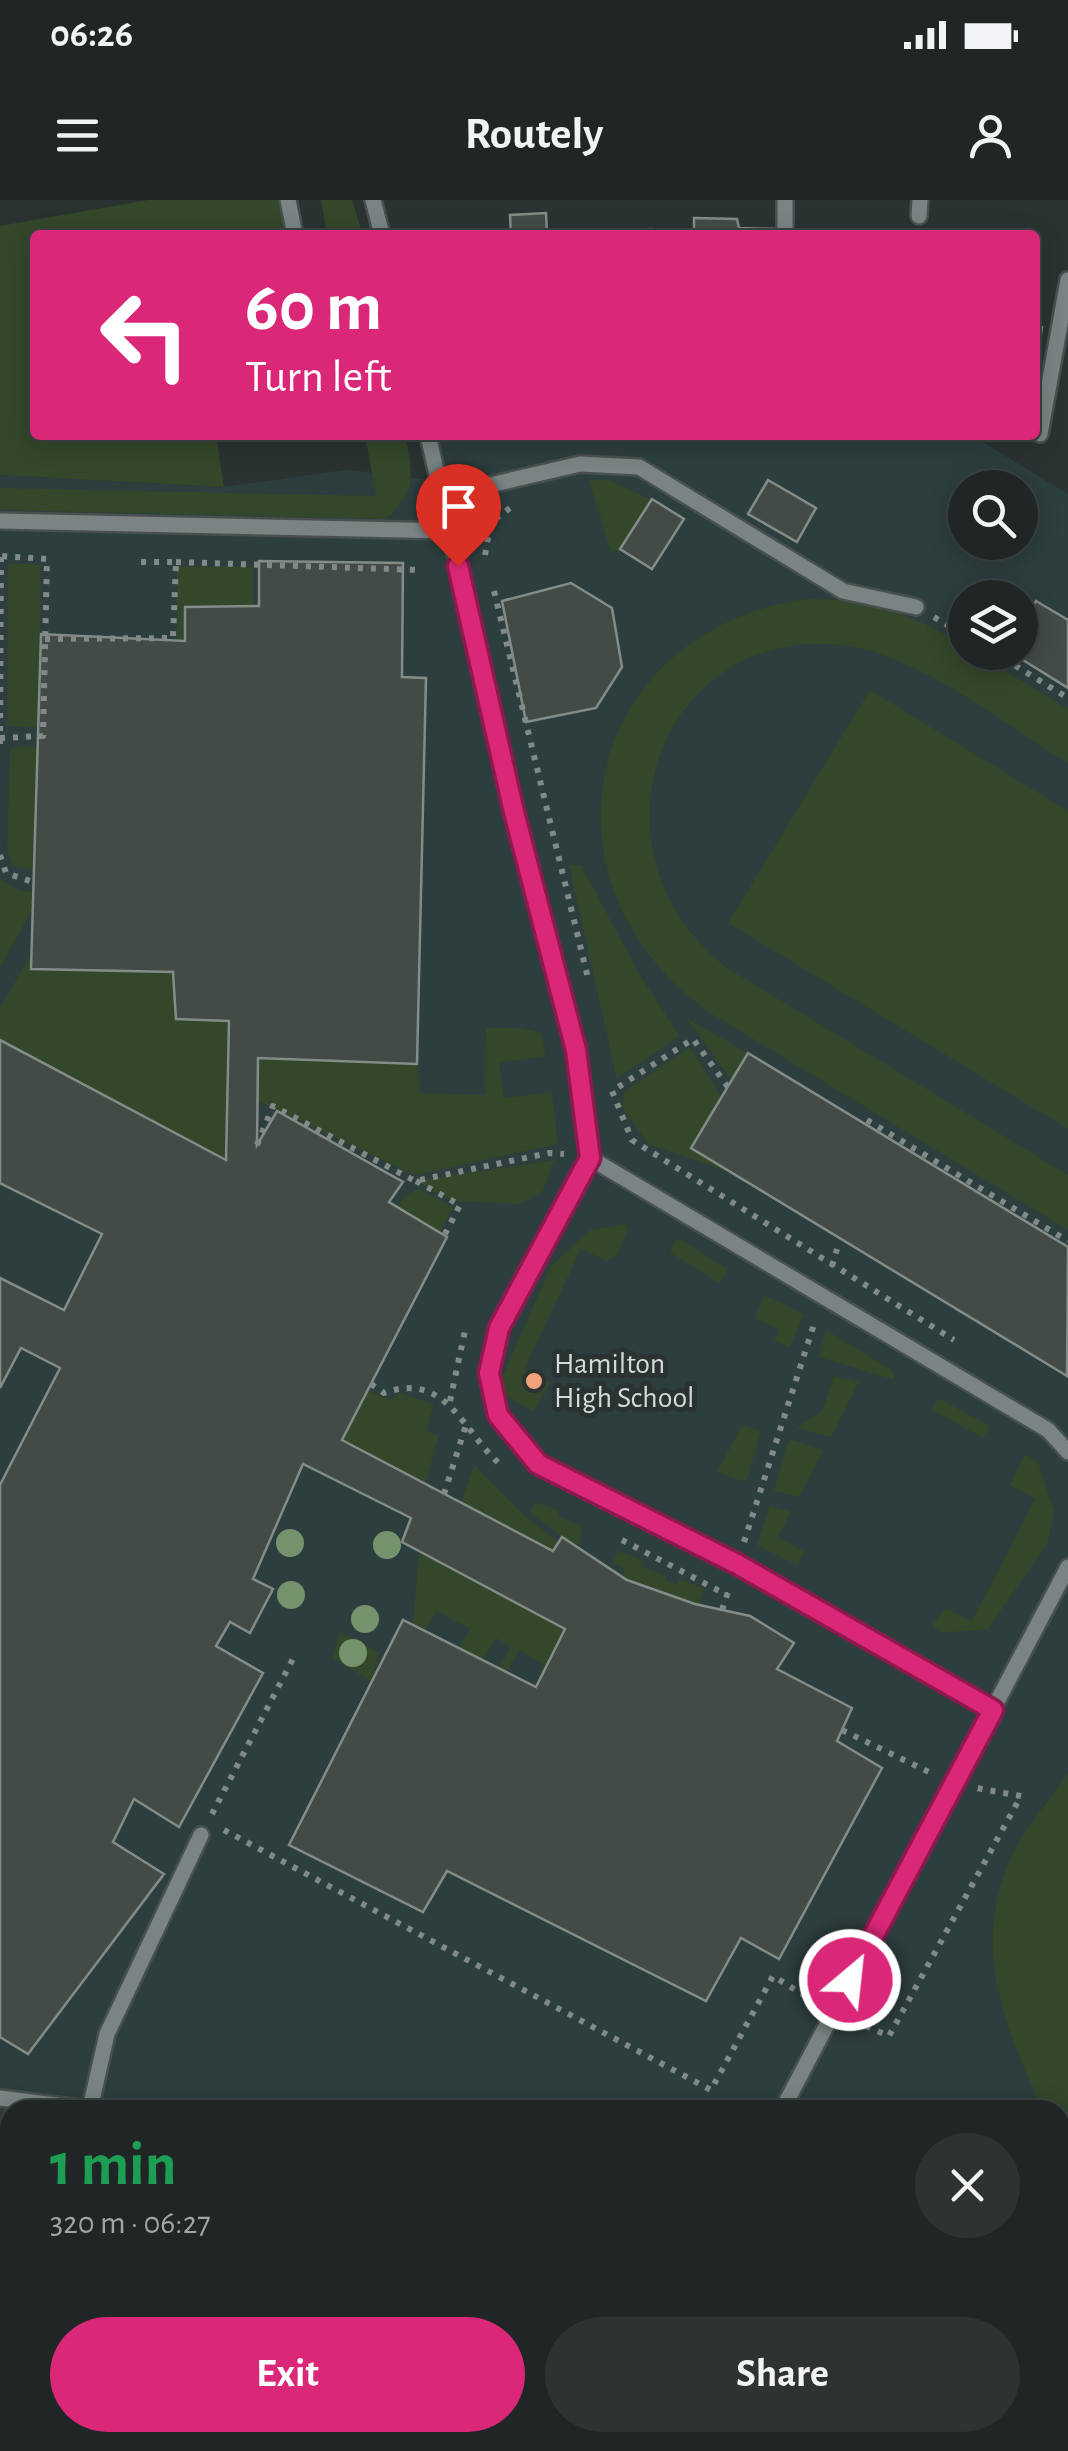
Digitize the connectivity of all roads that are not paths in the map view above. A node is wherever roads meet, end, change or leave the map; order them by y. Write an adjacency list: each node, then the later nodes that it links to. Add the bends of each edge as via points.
1 (288, 200): 4 (lane)
2 (374, 200): 5 (lane)
3 (785, 200): 6 (lane)
4 (294, 230)
5 (381, 230)
6 (785, 230)
7 (1068, 280): 8 (lane)
8 (1040, 434)
9 (429, 440): 10 (lane)
10 (443, 496): 12 (lane); 13 (lane, via 580,464 639,468 843,591)
11 (0, 521): 12 (lane)
12 (450, 531): 14 (lane, via 576,1050)
13 (916, 606)
14 (590, 1158): 15 (lane, via 1048,1430); 17 (lane, via 499,1328 489,1373 498,1415 538,1464 737,1564)
15 (1068, 1452)
16 (1068, 1567): 17 (lane)
17 (993, 1710): 20 (lane)
18 (201, 1835): 19 (lane, via 107,2034)
19 (95, 2100)
20 (787, 2100)

